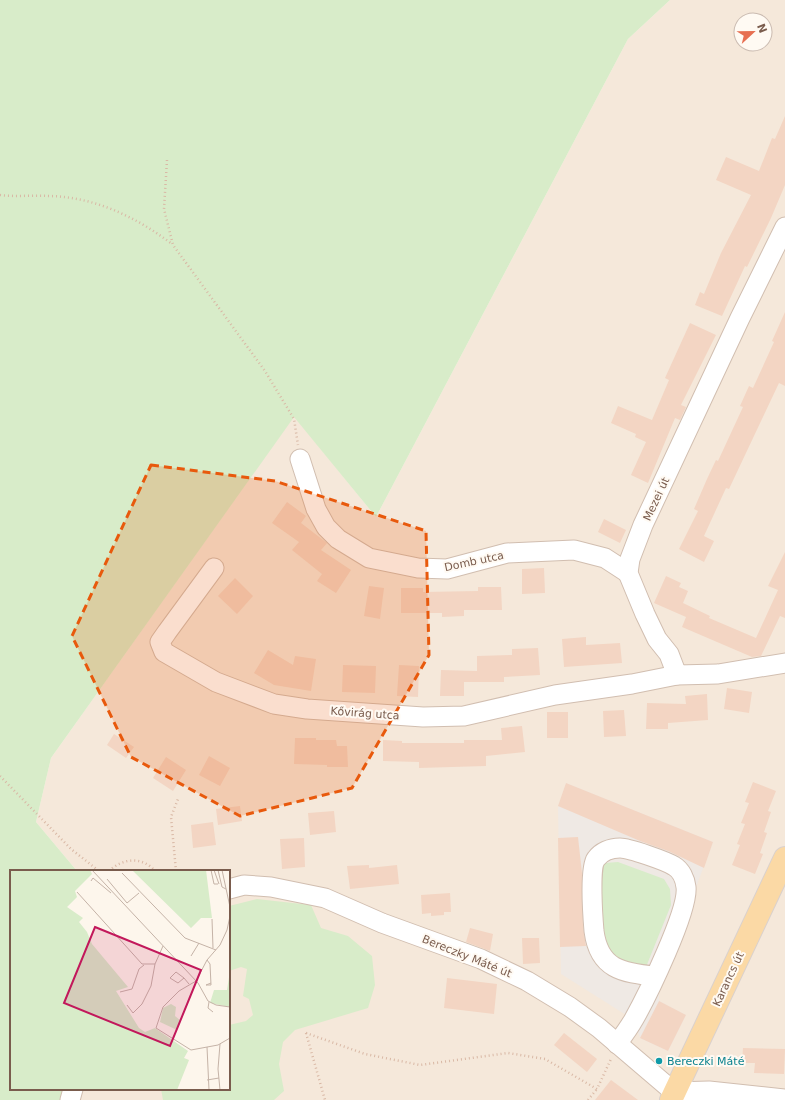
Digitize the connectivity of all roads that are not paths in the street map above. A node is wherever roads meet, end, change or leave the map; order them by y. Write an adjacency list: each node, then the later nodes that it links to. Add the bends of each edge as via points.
1 (785, 227): 4 (street, Mezei út, via 644,525 630,559)
2 (300, 459): 4 (street, Domb utca, via 316,509 326,527 338,540 369,558 418,568 447,569 507,553 574,550 605,558)
3 (214, 568): 6 (street, Kővirág utca, via 160,642 161,647 164,652 216,682 274,704 366,714 464,716 555,695)
4 (628, 573): 6 (street, via 657,639 669,654)
5 (785, 663): 6 (street, via 718,674)
6 (677, 675)
7 (785, 858): 12 (main road, Karancs út)
8 (230, 889): 10 (street, Bereczky Máté út, via 244,885 271,887 325,898 382,923 481,959 527,981 570,1006)
9 (654, 976): 9 (street, via 686,897 683,877 676,867 664,861 621,848 608,849 595,860 592,869 596,946 612,966 627,973); 10 (street, via 634,1020)
10 (617, 1044): 12 (street, Bereczky Máté út)
11 (73, 1090): 14 (street)
12 (673, 1096): 13 (street, via 709,1091)
13 (785, 1099)
14 (70, 1100)

